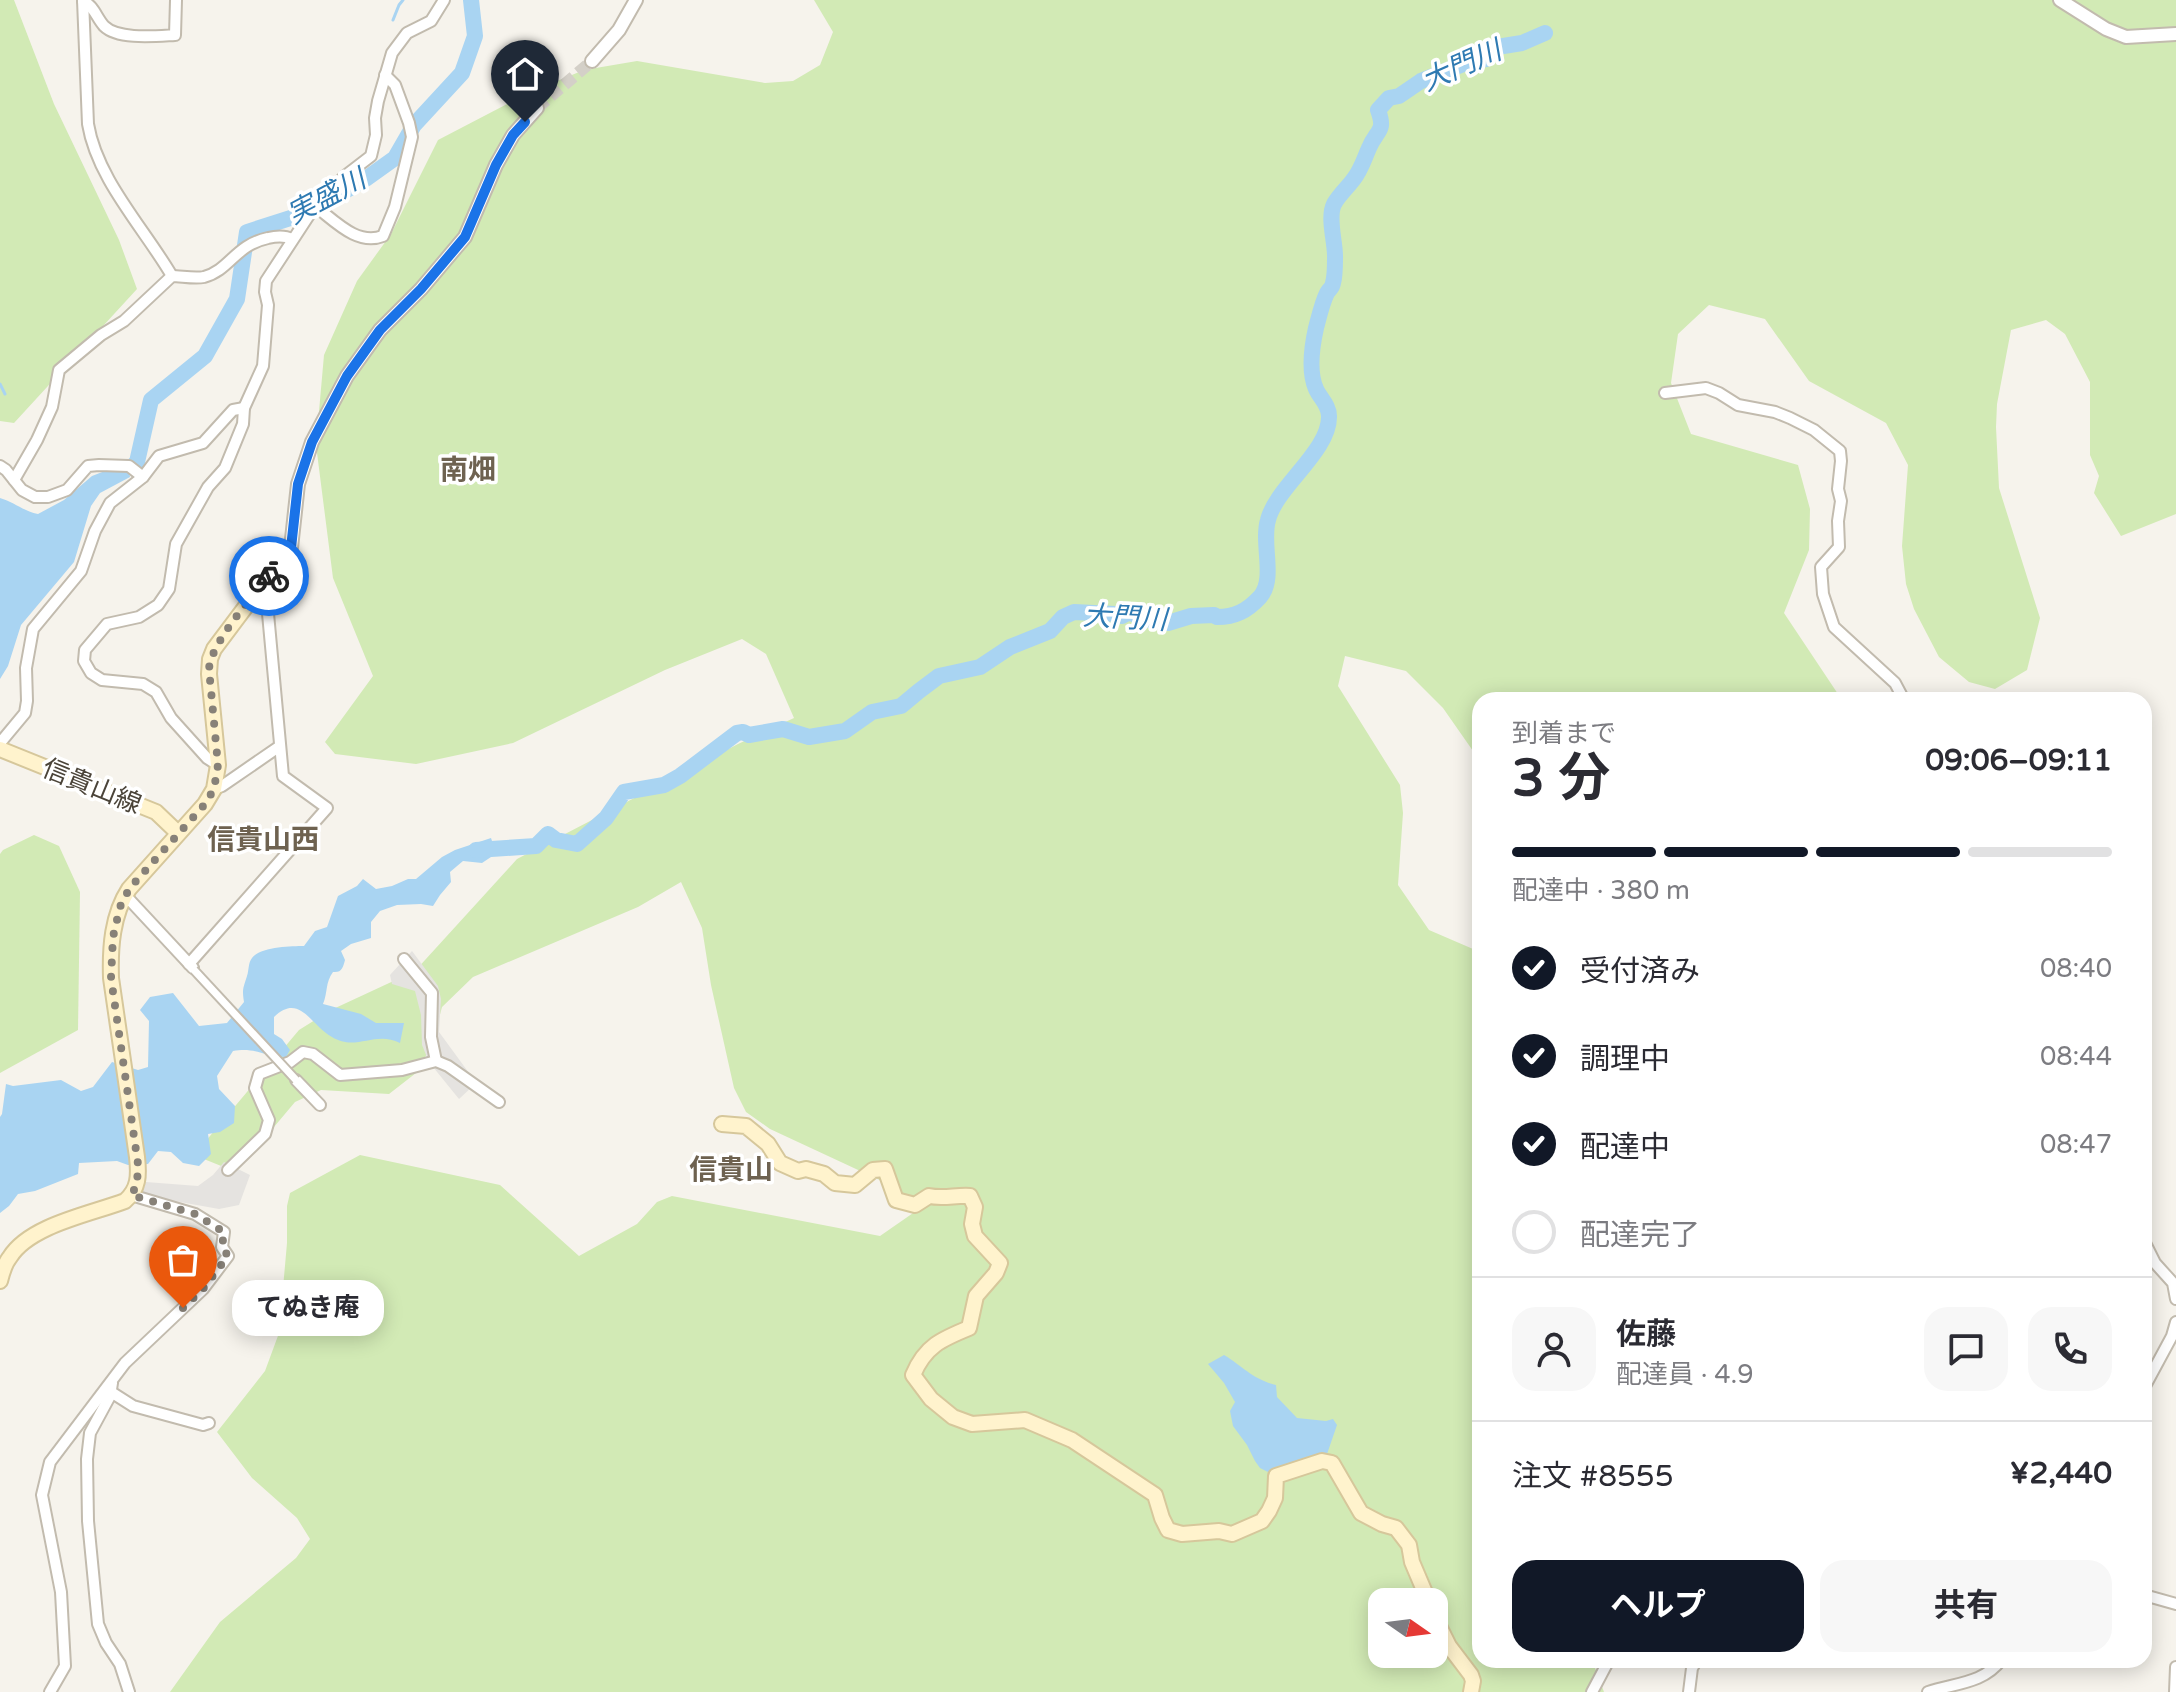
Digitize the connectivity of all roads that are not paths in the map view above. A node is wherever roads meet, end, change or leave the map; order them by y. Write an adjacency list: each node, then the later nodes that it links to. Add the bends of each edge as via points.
1 (83, 0): 2 (street, via 111,31 151,36 175,35); 12 (street, via 91,140 100,165)
2 (176, 0)
3 (444, 0): 8 (street, via 431,21 407,33 392,53)
4 (636, 0): 7 (street)
5 (2060, 0): 6 (street, via 2126,37)
6 (2176, 34)
7 (592, 61)
8 (385, 75): 10 (street, via 371,156); 10 (street, via 395,85 412,137 383,236 362,239)
9 (537, 108): 18 (street, via 496,165 465,237 380,330 347,376 312,442 298,484 291,548)
10 (315, 206): 11 (street)
11 (292, 239): 12 (street, via 254,241 221,269 202,277); 14 (street, via 266,281 263,366)
12 (172, 276): 17 (street, via 59,370 52,407)
13 (1665, 393): 19 (street, via 1706,388 1738,405 1790,418 1840,451 1839,547 1821,567 1823,594 1834,627)
14 (244, 408): 16 (street, via 233,410 203,443 159,456); 22 (street, via 225,468 176,544 169,589 158,605 139,617 107,624 85,650 84,661 102,680 143,684 156,692 171,718)
15 (0, 466): 17 (street)
16 (143, 477): 17 (street, via 129,466 88,466 67,490 48,497 35,497); 20 (street, via 110,503 81,571 33,629 25,713)
17 (14, 480)
18 (265, 581): 21 (street); 22 (main road, via 210,659)
19 (1900, 692)
20 (0, 746): 24 (main road, 信貴山線, via 156,812)
21 (280, 746): 23 (street); 27 (street, via 283,776 327,808)
22 (218, 765): 23 (main road)
23 (214, 789): 24 (main road)
24 (178, 833): 25 (main road)
25 (125, 895): 27 (street); 34 (main road, via 115,926 112,989 138,1164)
26 (404, 959): 28 (street, via 432,993)
27 (191, 967): 29 (street, bridge)
28 (436, 1061): 30 (street); 33 (street, via 340,1075 303,1052 259,1074 255,1088 269,1120 265,1134)
29 (296, 1080): 31 (street)
30 (499, 1102)
31 (320, 1105)
32 (722, 1124): 44 (main road, via 746,1126 768,1144 780,1163 824,1174 835,1183 855,1185 873,1170 885,1169 896,1200 915,1205 929,1196 970,1196 975,1236 1000,1263 976,1296 969,1328 926,1351 913,1375 953,1417 972,1424 1025,1420 1072,1440 1155,1495 1168,1530 1182,1534 1232,1534 1262,1521 1275,1498 1276,1476 1322,1461 1332,1463 1361,1513 1396,1528 1409,1545)
33 (228, 1170)
34 (134, 1188): 36 (main road, via 121,1202 27,1239 10,1256); 41 (street, via 224,1232 222,1247 228,1256 203,1289)
35 (2152, 1257): 37 (street, via 2173,1283)
36 (0, 1281)
37 (2176, 1299)
38 (2176, 1322): 39 (street)
39 (2174, 1336): 40 (street)
40 (2152, 1374)
41 (113, 1379): 42 (street); 52 (street, via 50,1462 42,1495 61,1592 65,1666)
42 (111, 1392): 43 (street, via 133,1406); 53 (street, via 90,1433 88,1521 98,1624)
43 (209, 1423)
44 (1423, 1588)
45 (2152, 1597): 46 (street)
46 (2176, 1604)
47 (1448, 1644): 54 (main road, via 1471,1675)
48 (2176, 1667): 58 (street)
49 (1605, 1668): 55 (street)
50 (1692, 1668): 56 (street)
51 (1994, 1668): 57 (street, via 1976,1680)
52 (50, 1692)
53 (129, 1692)
54 (1471, 1692)
55 (1592, 1692)
56 (1689, 1692)
57 (1928, 1692)
58 (2175, 1692)

